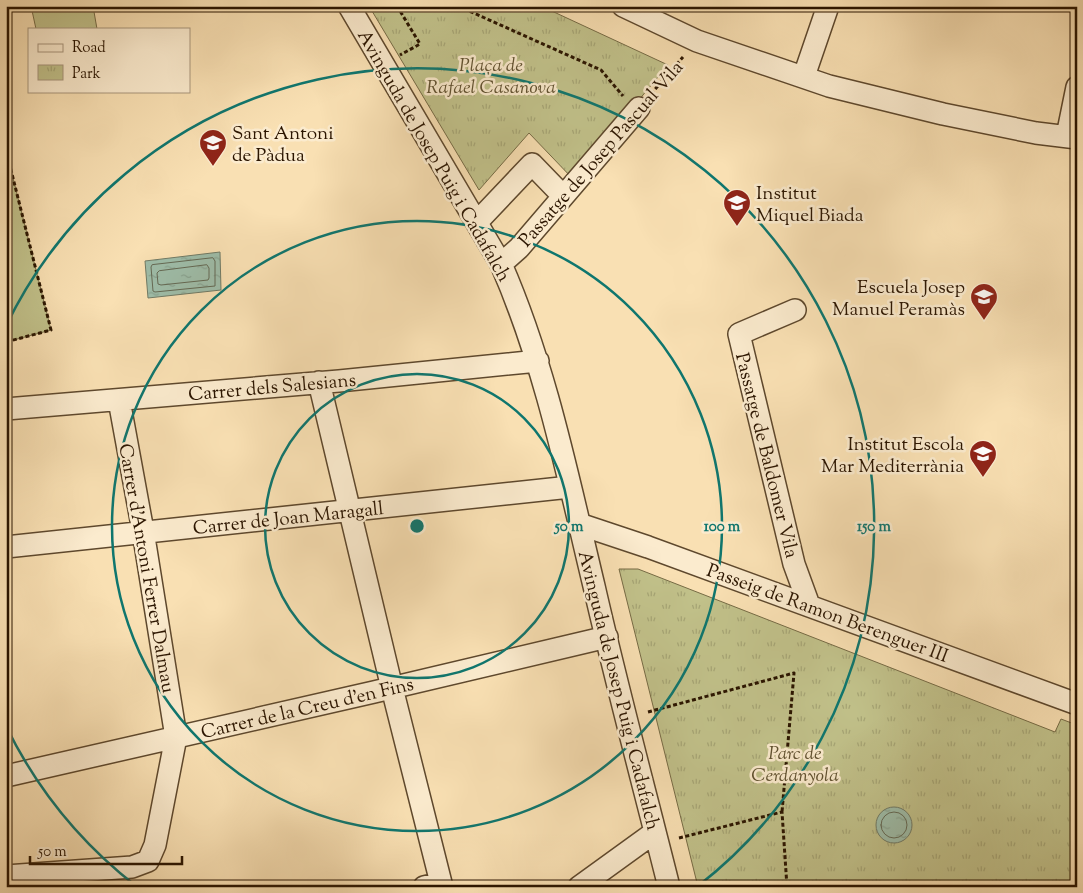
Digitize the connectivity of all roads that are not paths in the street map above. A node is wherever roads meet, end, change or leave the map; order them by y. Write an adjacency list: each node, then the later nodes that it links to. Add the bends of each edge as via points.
1 (349, 6): 9 (street, Avinguda de Josep Puig i Cadafalch)
2 (623, 6): 4 (street, via 697,41)
3 (828, 6): 4 (street)
4 (804, 76): 7 (street, via 829,86 943,114)
5 (1077, 87): 7 (street)
6 (638, 110): 8 (street, Passatge de Josep Pascual Vila)
7 (1072, 137)
8 (563, 196): 9 (street, via 532,164); 10 (street, Passatge de Josep Pascual Vila)
9 (477, 222): 10 (street, Avinguda de Josep Puig i Cadafalch)
10 (501, 264): 12 (street, Avinguda de Josep Puig i Cadafalch)
11 (795, 310): 21 (street, Passatge de Baldomer Vila, via 739,334 794,564)
12 (538, 361): 13 (street, Carrer dels Salesians); 16 (street, Avinguda de Josep Puig i Cadafalch)
13 (319, 382): 14 (street, Carrer dels Salesians); 17 (street)
14 (119, 400): 15 (street, Carrer dels Salesians); 19 (street, Carrer d'Antoni Ferrer Dalmau)
15 (6, 409)
16 (570, 487): 17 (street, Carrer de Joan Maragall); 18 (street, Avinguda de Josep Puig i Cadafalch)
17 (350, 510): 19 (street, Carrer de Joan Maragall); 23 (street)
18 (579, 524): 21 (street, Passeig de Ramon Berenguer III); 22 (street, Avinguda de Josep Puig i Cadafalch)
19 (143, 532): 20 (street, Carrer de Joan Maragall); 25 (street, Carrer d'Antoni Ferrer Dalmau)
20 (6, 547)
21 (809, 605): 24 (street, Passeig de Ramon Berenguer III)
22 (606, 637): 23 (street, Carrer de la Creu d'en Fins); 27 (street, Avinguda de Josep Puig i Cadafalch)
23 (392, 688): 25 (street, Carrer de la Creu d'en Fins); 29 (street)
24 (1077, 704)
25 (176, 737): 26 (street, Carrer de la Creu d'en Fins); 28 (street, via 155,845 148,861 132,867)
26 (6, 776)
27 (655, 832): 30 (street); 31 (street, Avinguda de Josep Puig i Cadafalch)
28 (6, 876)
29 (436, 885)
30 (579, 887)
31 (669, 887)

